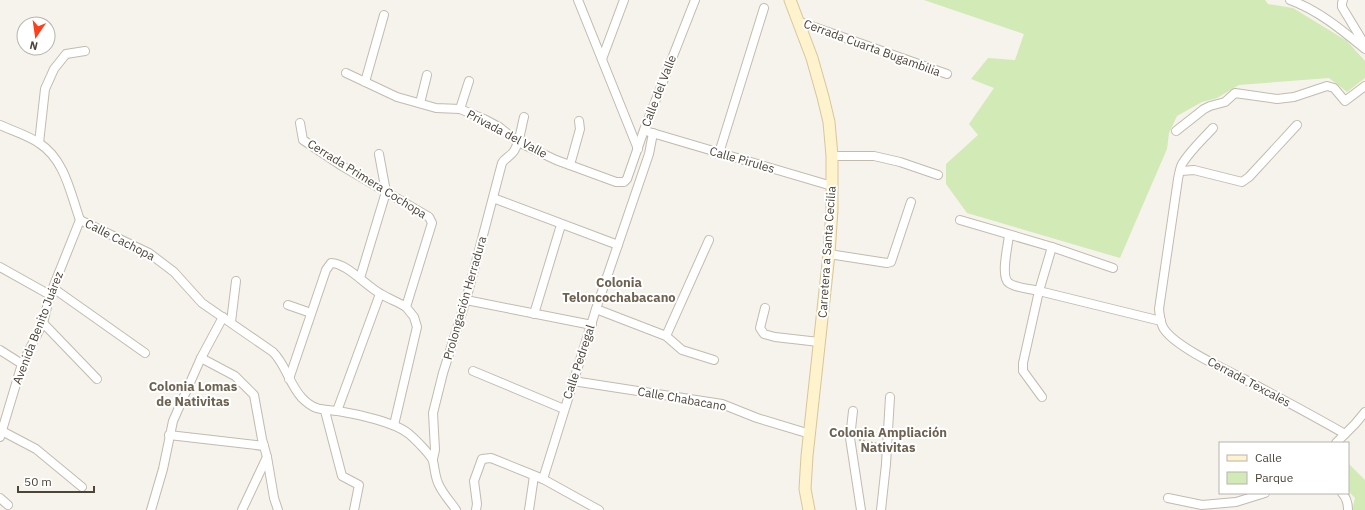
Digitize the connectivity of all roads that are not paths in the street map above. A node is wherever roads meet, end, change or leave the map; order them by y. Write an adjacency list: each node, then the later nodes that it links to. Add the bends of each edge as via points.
1 (578, 0): 13 (street)
2 (624, 0): 13 (street)
3 (695, 0): 28 (street, Calle del Valle)
4 (790, 0): 9 (main road, Carretera a Santa Cecilia)
5 (1290, 0): 11 (street, via 1321,15)
6 (1343, 0): 10 (street, via 1342,7)
7 (764, 8): 34 (street)
8 (384, 15): 18 (street)
9 (797, 21): 15 (street, Cerrada Cuarta Bugambilia); 36 (main road, Carretera a Santa Cecilia, via 812,58 823,97 829,122)
10 (1365, 45)
11 (1365, 49)
12 (86, 51): 32 (street, via 66,54 54,68 45,89)
13 (602, 59): 33 (street)
14 (346, 73): 18 (street, Privada del Valle)
15 (947, 74)
16 (427, 75): 20 (street)
17 (469, 81): 21 (street)
18 (365, 82): 20 (street, Privada del Valle, via 397,97)
19 (1365, 86): 29 (street, via 1345,101 1334,88 1326,86 1294,97 1277,99 1235,93 1225,102 1204,109)
20 (420, 103): 21 (street, Privada del Valle, via 436,108)
21 (460, 108): 31 (street, Privada del Valle, via 499,127)
22 (524, 117): 31 (street)
23 (579, 121): 37 (street, via 580,129)
24 (300, 123): 42 (street, Cerrada Primera Cochopa, via 303,140)
25 (0, 125): 32 (street, Calle Cachopa)
26 (1297, 125): 38 (street, via 1242,182 1194,170)
27 (1213, 128): 38 (street, via 1189,154 1181,166)
28 (644, 130): 30 (street, Calle Pirules); 33 (street, Calle del Valle)
29 (1176, 131)
30 (653, 133): 34 (street, Calle Pirules); 50 (street, Calle Pedregal, via 649,154)
31 (518, 142): 37 (street, Privada del Valle); 43 (street, Prolongación Herradura, via 514,152 502,163)
32 (39, 143): 45 (street, Calle Cachopa, via 54,155 62,168)
33 (638, 149): 40 (street, Calle del Valle)
34 (719, 153): 41 (street, Calle Pirules)
35 (379, 154): 42 (street)
36 (832, 156): 39 (street, via 874,156); 41 (main road, Carretera a Santa Cecilia)
37 (570, 165): 40 (street, Privada del Valle, via 616,182)
38 (1181, 171): 68 (street, via 1159,308)
39 (938, 175)
40 (624, 182)
41 (832, 186): 52 (main road, Carretera a Santa Cecilia)
42 (386, 192): 55 (street); 62 (street, Cerrada Primera Cochopa, via 413,206 429,217 432,223)
43 (493, 198): 47 (street); 60 (street, Prolongación Herradura)
44 (911, 202): 52 (street, via 891,262)
45 (80, 220): 58 (street, Avenida Benito Juárez); 67 (street, Calle Cachopa, via 149,253 174,272 202,303)
46 (960, 220): 48 (street)
47 (561, 225): 50 (street); 66 (street)
48 (1009, 235): 51 (street); 57 (street, via 1004,270 1006,280 1010,284)
49 (709, 240): 72 (street)
50 (618, 245): 64 (street, Calle Pedregal)
51 (1052, 247): 54 (street); 57 (street)
52 (829, 254): 73 (main road, Carretera a Santa Cecilia)
53 (0, 267): 58 (street)
54 (1112, 268)
55 (360, 278): 59 (street); 65 (street, via 336,263 331,264 326,270)
56 (236, 282): 69 (street)
57 (1039, 291): 68 (street); 83 (street, via 1022,363 1023,371)
58 (52, 292): 70 (street, Avenida Benito Juárez); 75 (street)
59 (380, 294): 62 (street); 87 (street)
60 (466, 300): 66 (street); 98 (street, Prolongación Herradura, via 433,413)
61 (288, 305): 65 (street)
62 (406, 307): 90 (street, via 414,317 417,327)
63 (765, 308): 73 (street, via 760,328 764,334)
64 (596, 309): 71 (street, Calle Pedregal); 72 (street)
65 (311, 314): 81 (street)
66 (534, 314): 71 (street)
67 (223, 317): 69 (street, Calle Cachopa); 76 (street)
68 (1161, 321): 93 (street, Cerrada Texcales, via 1165,330 1189,350)
69 (231, 322): 81 (street, Calle Cachopa, via 274,352 280,358)
70 (43, 323): 78 (street, Avenida Benito Juárez); 80 (street)
71 (592, 326): 82 (street, Calle Pedregal)
72 (666, 336): 77 (street, via 682,350)
73 (819, 342): 92 (main road, Carretera a Santa Cecilia)
74 (0, 350): 78 (street)
75 (145, 353)
76 (201, 358): 94 (street); 96 (street, via 235,376 254,395)
77 (714, 360)
78 (22, 364): 91 (street, Avenida Benito Juárez)
79 (473, 371): 85 (street)
80 (97, 379)
81 (289, 379): 86 (street, Calle Cachopa, via 302,398 317,409)
82 (574, 381): 85 (street, Calle Pedregal); 92 (street, Calle Chabacano, via 722,404)
83 (1042, 396)
84 (890, 397): 117 (street)
85 (564, 409): 100 (street, Calle Pedregal)
86 (326, 411): 87 (street); 110 (street, via 342,476 359,486)
87 (337, 411): 90 (street)
88 (853, 411): 116 (street, via 850,438)
89 (1365, 412): 93 (street)
90 (394, 425): 98 (street, via 408,434)
91 (1, 433): 101 (street, via 36,449)
92 (810, 434): 115 (main road, Carretera a Santa Cecilia, via 805,488)
93 (1345, 434): 95 (street)
94 (169, 435): 96 (street); 107 (street, via 164,469)
95 (1337, 442)
96 (264, 446): 97 (street)
97 (267, 457): 108 (street); 109 (street)
98 (433, 459): 111 (street, Prolongación Herradura, via 438,485)
99 (534, 476): 100 (street); 112 (street, via 491,458 482,459 474,480); 113 (street)
100 (543, 480): 114 (street)
101 (82, 487)
102 (1262, 494): 105 (street, via 1236,502 1202,505)
103 (1343, 494): 118 (street, via 1348,503)
104 (0, 498): 106 (street)
105 (1168, 498)
106 (8, 505)
107 (151, 510)
108 (242, 510)
109 (278, 510)
110 (354, 510)
111 (456, 510)
112 (476, 510)
113 (529, 510)
114 (599, 510)
115 (808, 510)
116 (861, 510)
117 (881, 510)
118 (1348, 510)

